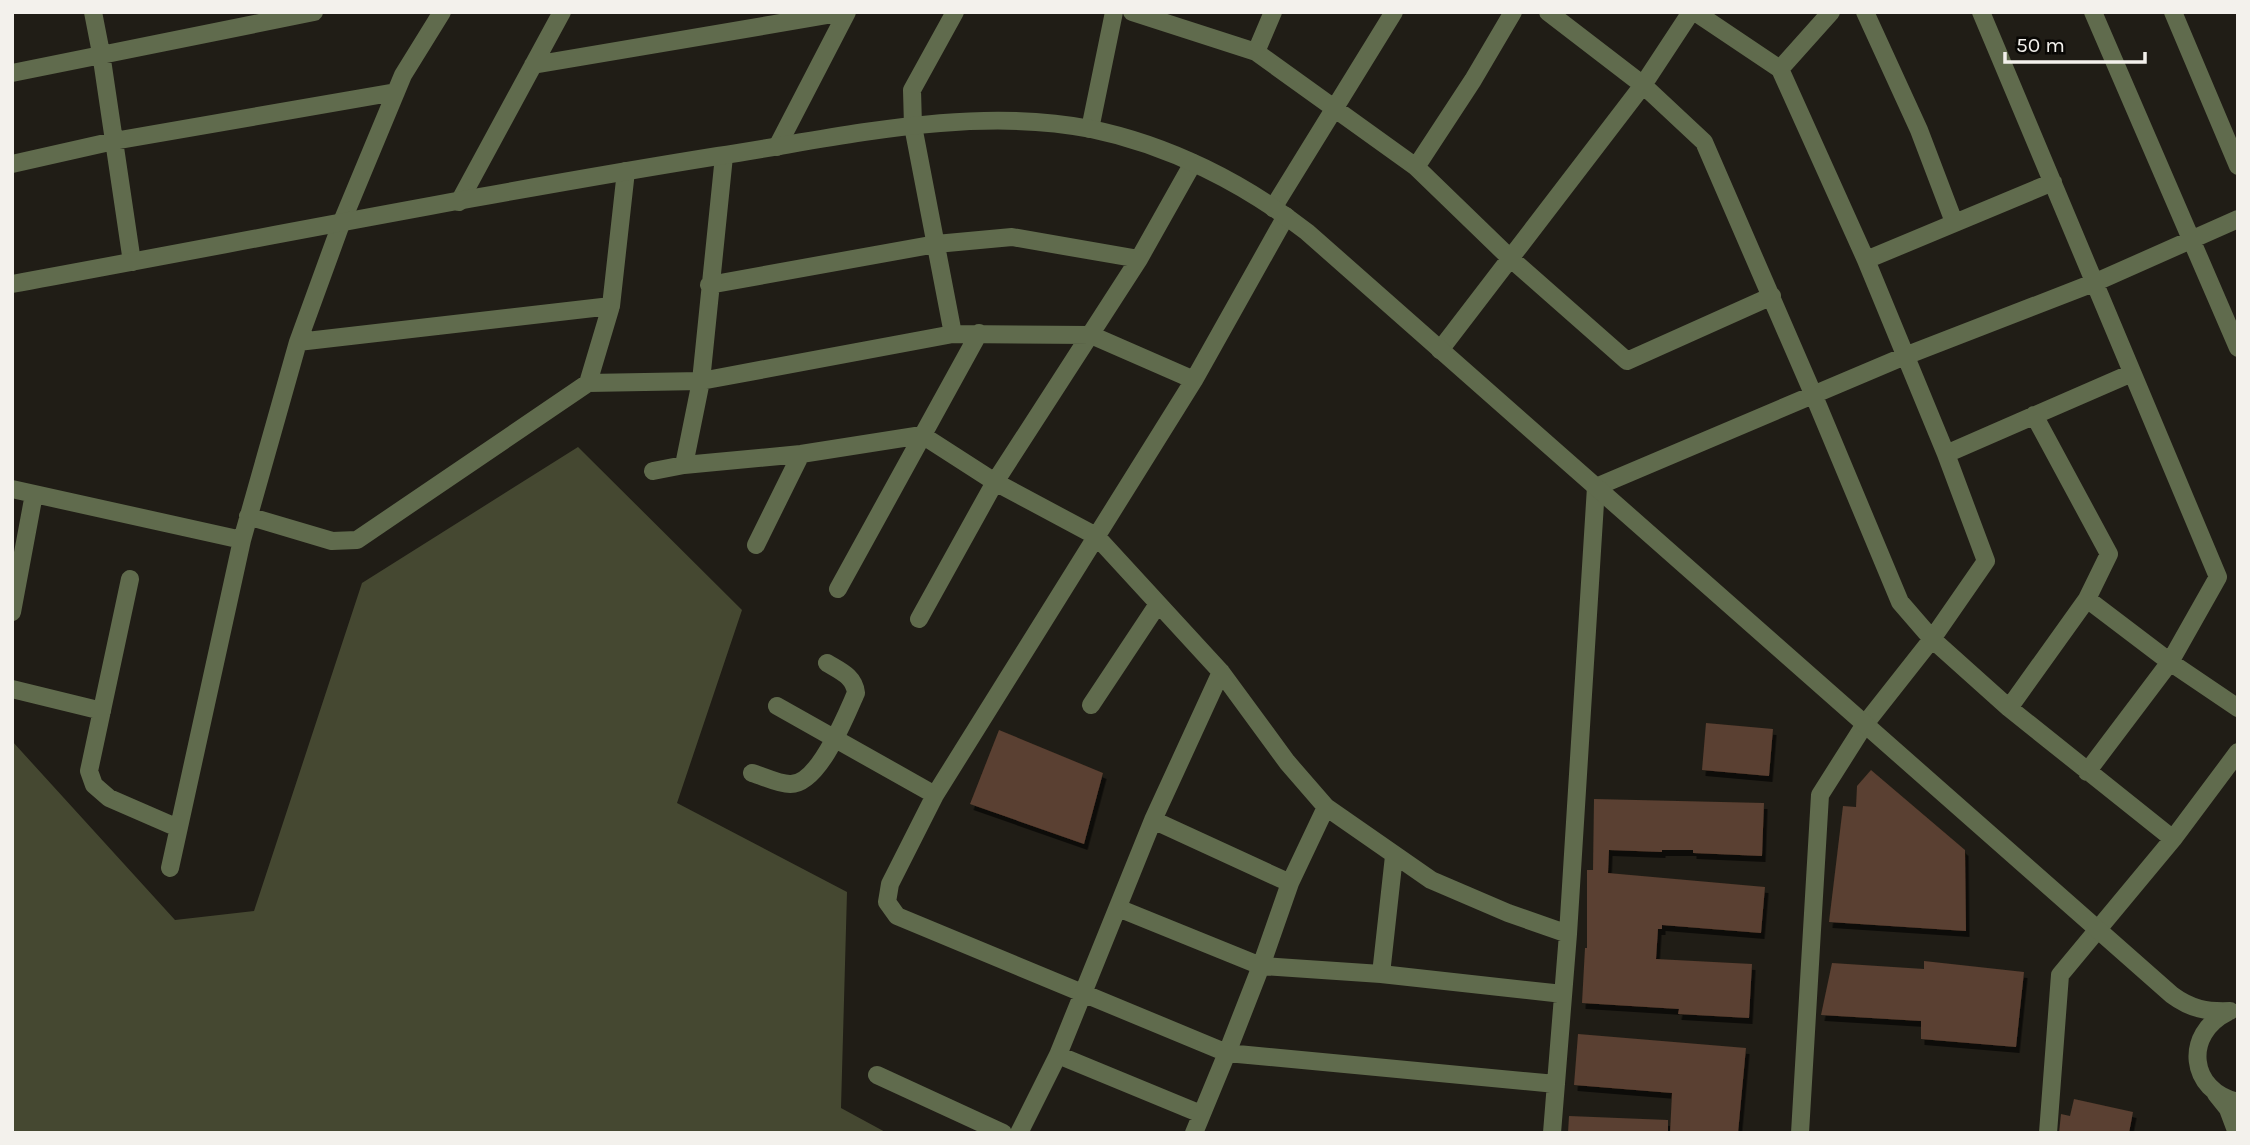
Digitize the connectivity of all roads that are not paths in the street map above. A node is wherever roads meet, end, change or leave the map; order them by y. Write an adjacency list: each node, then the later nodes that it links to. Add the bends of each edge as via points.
1 (93, 12): 20 (street)
2 (314, 12): 20 (street)
3 (442, 12): 25 (street)
4 (562, 12): 21 (street)
5 (846, 12): 21 (street); 30 (street)
6 (955, 12): 27 (street, via 912,90)
7 (1114, 12): 28 (street)
8 (1132, 12): 19 (street)
9 (1394, 12): 26 (street)
10 (1513, 12): 35 (street)
11 (1548, 12): 24 (street)
12 (1693, 12): 22 (street); 24 (street)
13 (1831, 12): 22 (street)
14 (1865, 12): 41 (street, via 1919,130)
15 (1981, 12): 37 (street)
16 (2092, 12): 43 (street)
17 (2173, 12): 34 (street)
18 (1266, 15): 19 (street)
19 (1256, 52): 26 (street)
20 (101, 53): 23 (street); 29 (street)
21 (533, 65): 38 (street)
22 (1780, 69): 47 (street)
23 (12, 73)
24 (1643, 85): 45 (street); 52 (street, via 1704,142)
25 (396, 92): 29 (street); 42 (street)
26 (1335, 107): 35 (street); 39 (street)
27 (913, 126): 28 (street, via 972,121); 30 (street); 44 (street)
28 (1090, 129): 32 (street, via 1142,142)
29 (114, 141): 33 (street); 48 (street)
30 (777, 147): 31 (street)
31 (724, 156): 36 (street); 51 (street)
32 (1193, 163): 39 (street); 46 (street)
33 (12, 164)
34 (2238, 166)
35 (1416, 167): 45 (street)
36 (626, 171): 38 (street); 53 (street)
37 (2053, 182): 41 (street); 49 (street)
38 (459, 202): 42 (street)
39 (1279, 212): 59 (street); 62 (street)
40 (2238, 219): 43 (street)
41 (1954, 222): 47 (street)
42 (341, 224): 48 (street); 57 (street)
43 (2190, 239): 49 (street); 58 (street)
44 (936, 244): 46 (street, via 1012,237); 51 (street); 55 (street)
45 (1510, 258): 52 (street, via 1627,361); 59 (street)
46 (1139, 259): 56 (street)
47 (1866, 260): 60 (street)
48 (132, 262): 50 (street)
49 (2096, 282): 60 (street); 61 (street)
50 (12, 284)
51 (709, 285): 63 (street)
52 (1772, 296): 65 (street)
53 (611, 306): 57 (street); 64 (street)
54 (979, 332): 55 (street); 56 (street); 67 (street)
55 (953, 334): 63 (street)
56 (1091, 335): 62 (street); 72 (street)
57 (298, 342): 76 (street)
58 (2238, 348)
59 (1440, 350): 73 (street)
60 (1905, 356): 65 (street); 69 (street)
61 (2132, 373): 66 (street); 87 (street, via 2218,577)
62 (1194, 380): 77 (street)
63 (701, 381): 64 (street); 70 (street)
64 (588, 383): 76 (street, via 357,540 332,541)
65 (1814, 396): 73 (street); 86 (street, via 1900,602)
66 (2034, 415): 69 (street); 82 (street, via 2109,554)
67 (922, 435): 68 (street); 72 (street); 81 (street)
68 (801, 454): 70 (street); 79 (street)
69 (1946, 454): 86 (street, via 1986,561)
70 (684, 465): 71 (street)
71 (653, 471)
72 (995, 482): 77 (street); 85 (street)
73 (1596, 487): 96 (street); 111 (street)
74 (12, 489): 75 (street)
75 (34, 494): 78 (street); 84 (street)
76 (248, 516): 78 (street)
77 (1096, 536): 83 (street); 101 (street)
78 (242, 540): 104 (street)
79 (756, 545)
80 (130, 579): 95 (street)
81 (838, 589)
82 (2087, 599): 87 (street); 93 (street)
83 (1158, 604): 89 (street); 91 (street)
84 (12, 612)
85 (919, 619)
86 (1932, 639): 93 (street); 96 (street)
87 (2170, 662): 94 (street); 99 (street)
88 (827, 663): 97 (street, via 849,677 856,693)
89 (1221, 672): 102 (street); 103 (street)
90 (12, 689): 95 (street)
91 (1091, 705)
92 (777, 706): 97 (street)
93 (2009, 708): 99 (street)
94 (2238, 708)
95 (102, 711): 104 (street, via 89,771 93,785 109,799)
96 (1865, 724): 110 (street); 130 (street, via 1819,795)
97 (835, 738): 100 (street, via 808,778 789,784); 101 (street)
98 (2238, 752): 105 (street)
99 (2087, 772): 105 (street)
100 (752, 773)
101 (935, 795): 114 (street, via 890,884 887,902 897,916)
102 (1326, 807): 106 (street); 108 (street)
103 (1153, 820): 108 (street); 109 (street)
104 (178, 828): 107 (street)
105 (2173, 839): 110 (street)
106 (1394, 856): 111 (street, via 1430,880); 113 (street)
107 (170, 868)
108 (1290, 883): 112 (street)
109 (1118, 908): 112 (street); 114 (street)
110 (2097, 929): 116 (street); 131 (street, via 2060,975)
111 (1568, 934): 115 (street)
112 (1261, 966): 113 (street); 119 (street)
113 (1381, 974): 115 (street)
114 (1083, 994): 119 (street); 120 (street)
115 (1563, 994): 122 (street)
116 (2172, 995): 117 (street, via 2203,1011); 118 (street, via 2192,1025)
117 (2234, 1010): 118 (street, via 2208,1026)
118 (2197, 1049): 123 (street, via 2200,1072)
119 (1227, 1053): 122 (street); 125 (street)
120 (1058, 1055): 125 (street); 127 (street)
121 (877, 1075): 126 (street)
122 (1556, 1084): 129 (street)
123 (2214, 1091): 124 (street); 132 (street, via 2228,1110)
124 (2238, 1102)
125 (1201, 1114): 128 (street)
126 (1003, 1133)
127 (1019, 1133)
128 (1194, 1133)
129 (1552, 1133)
130 (1800, 1133)
131 (2048, 1133)
132 (2236, 1133)

